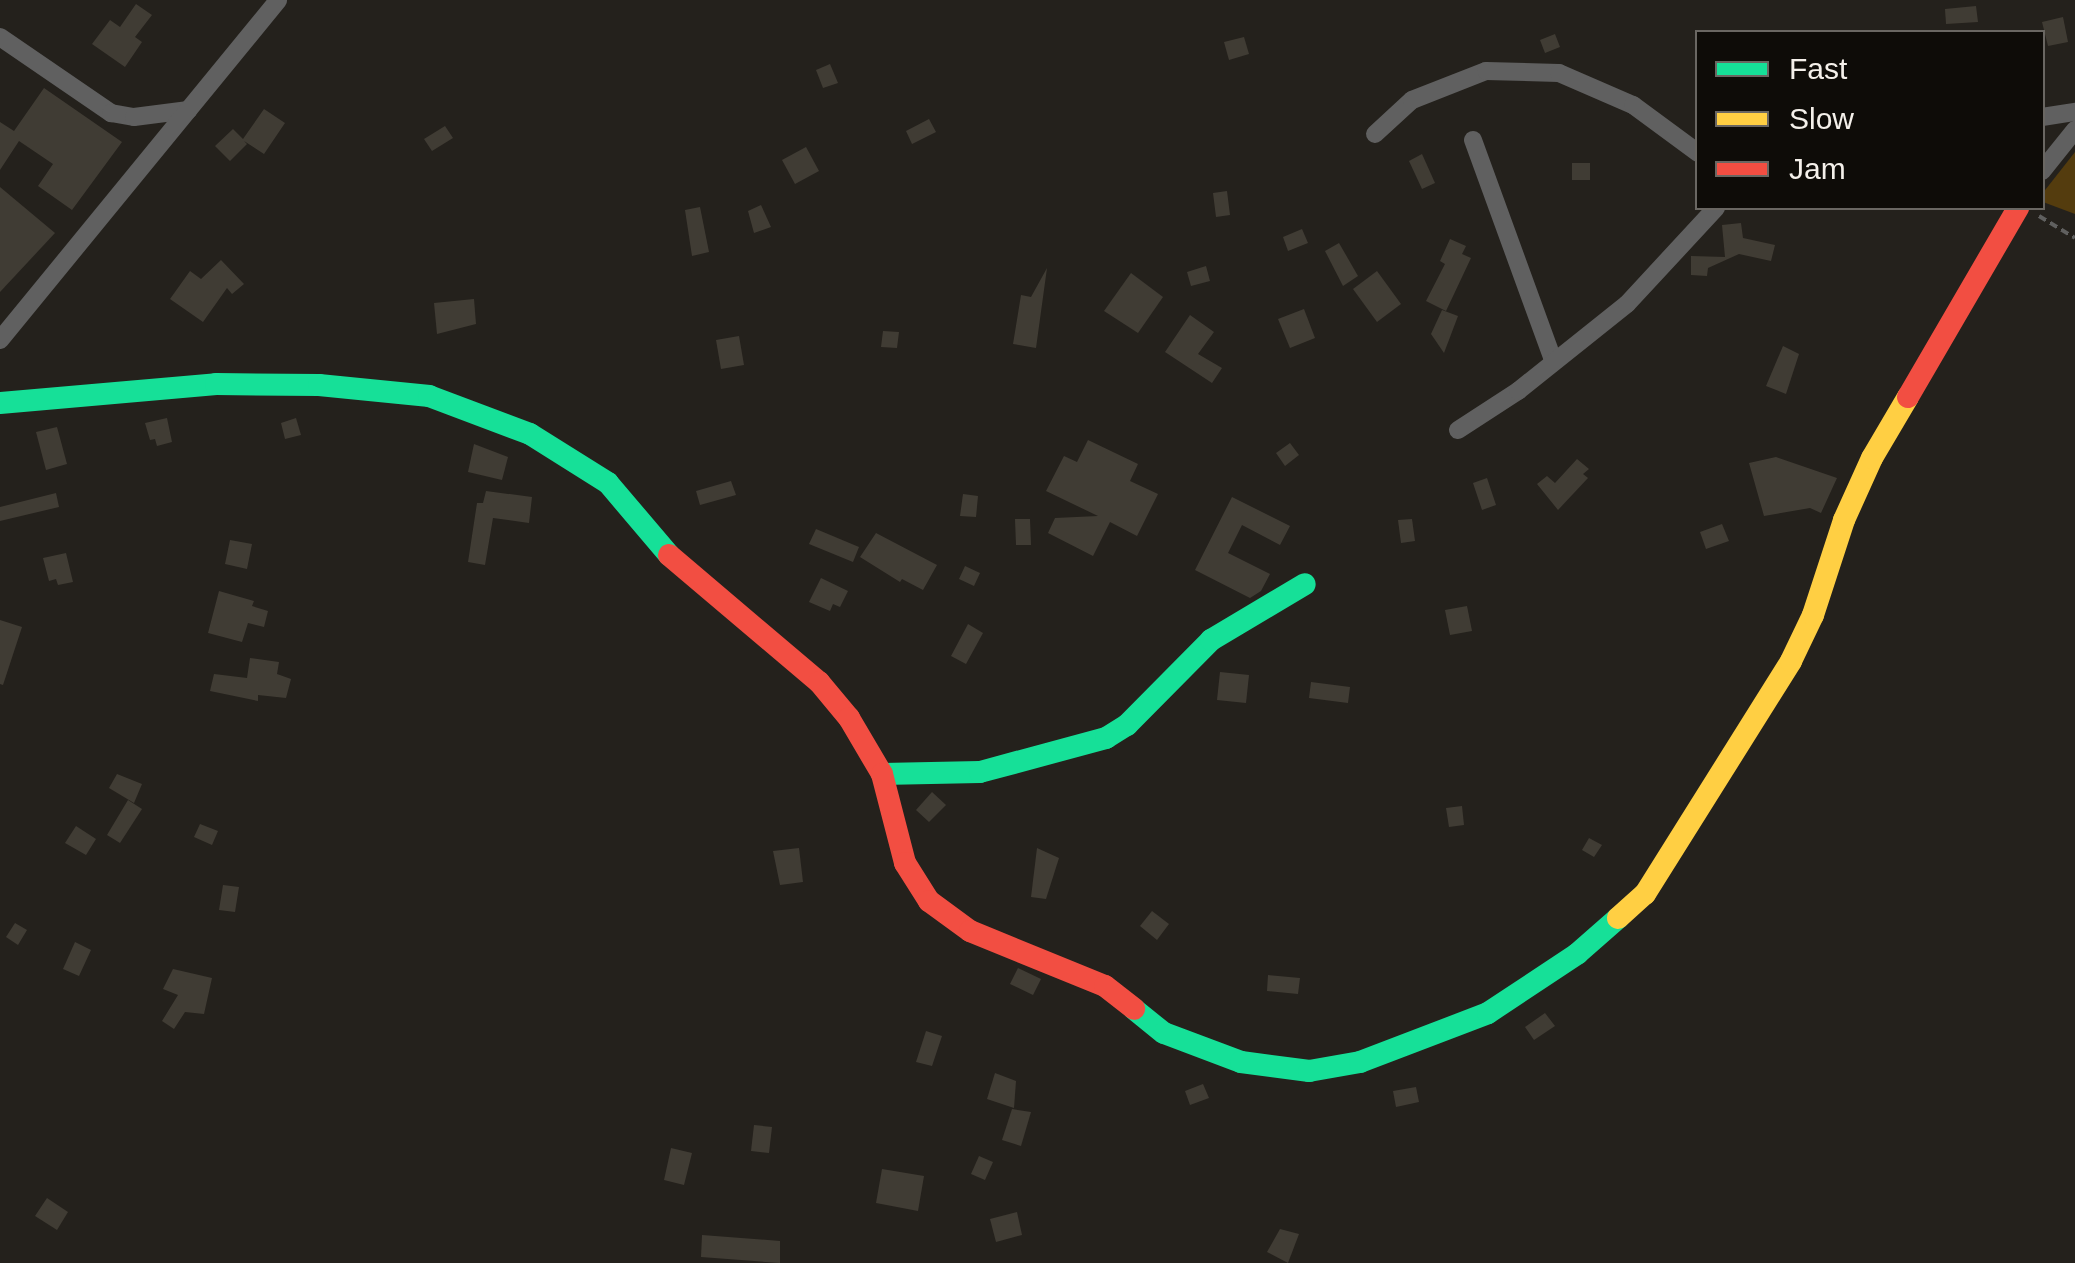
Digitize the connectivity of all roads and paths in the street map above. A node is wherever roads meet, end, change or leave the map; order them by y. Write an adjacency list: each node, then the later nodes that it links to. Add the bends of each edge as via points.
1 (278, 0): 3 (street)
2 (0, 36): 3 (street, via 112,113)
3 (188, 110): 15 (street)
4 (2075, 112): 5 (street)
5 (2045, 117)
6 (2075, 130): 10 (street)
7 (1376, 134): 9 (street, via 1412,100 1486,71 1559,73 1633,105)
8 (1473, 140): 16 (street)
9 (1695, 151)
10 (2045, 167)
11 (1714, 210): 16 (street, via 1627,304)
12 (2017, 210): 20 (street, via 1872,458 1791,661 1666,863 1620,918 1488,1013 1360,1062 1309,1071 1281,1071 1201,1048 1164,1032 1106,986 970,931 929,902 905,863)
13 (2030, 210): 14 (path)
14 (2075, 238)
15 (0, 340)
16 (1554, 362): 18 (street)
17 (0, 402): 20 (street, via 216,384 320,384 429,396 497,420 570,455 608,483 676,564 818,682)
18 (1458, 430)
19 (1305, 584): 20 (street, via 1211,640 1127,726 1106,738 980,772)
20 (882, 774)

